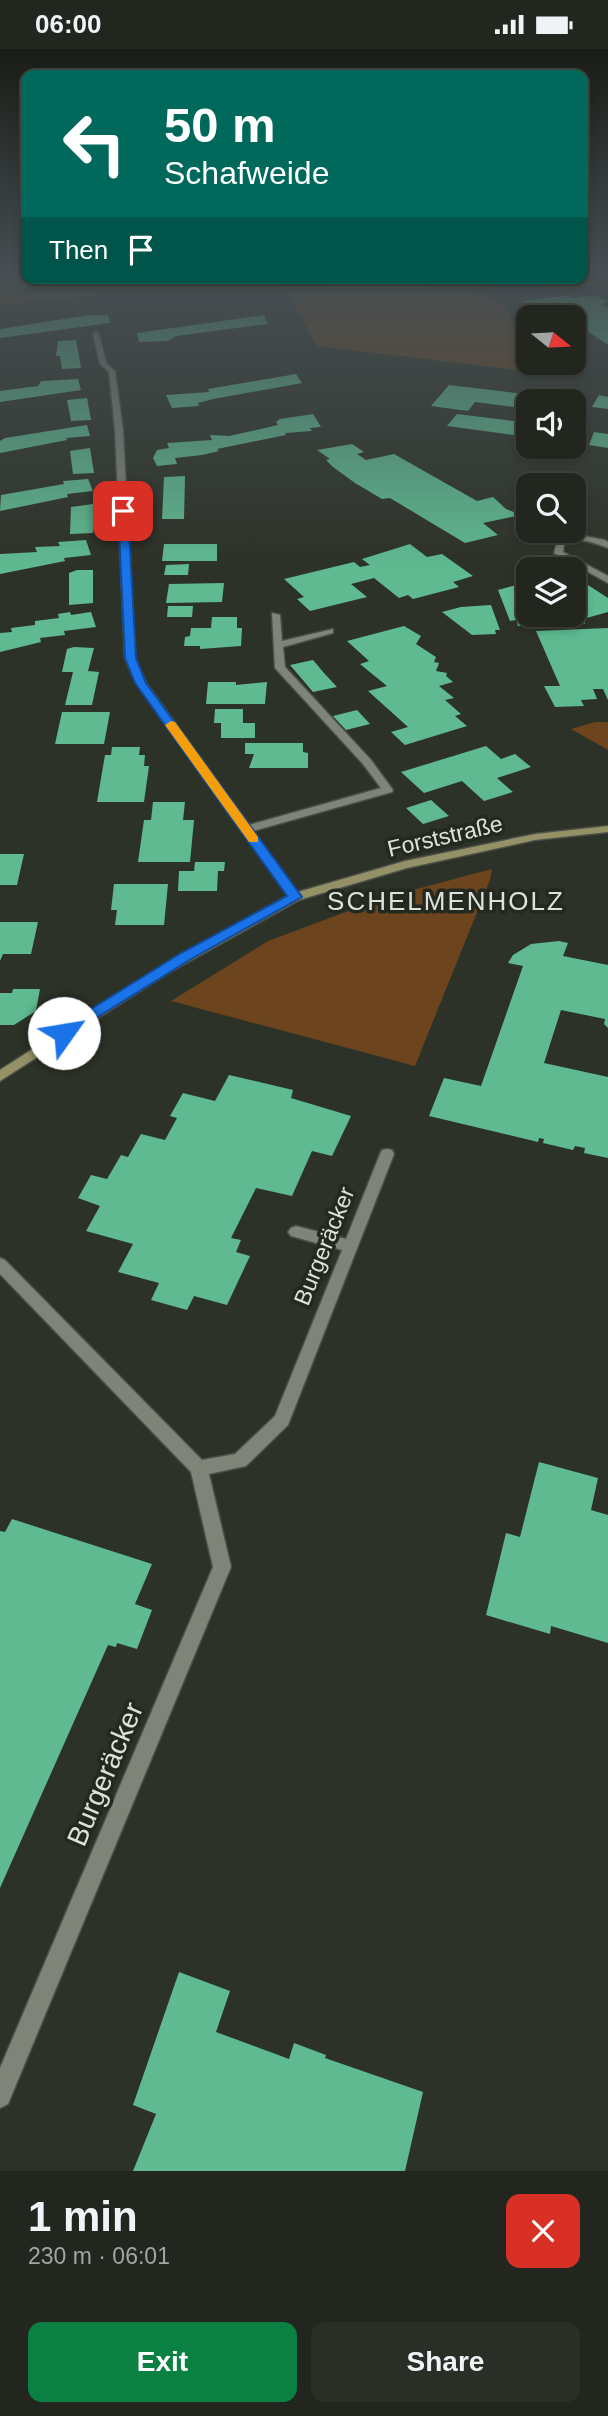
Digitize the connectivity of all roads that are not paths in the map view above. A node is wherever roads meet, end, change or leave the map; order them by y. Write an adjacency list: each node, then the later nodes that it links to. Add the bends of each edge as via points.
1 (112, 371): 7 (street, via 130,658 141,683)
2 (608, 545): 3 (street, via 592,537 574,537 560,544 558,553)
3 (608, 580)
4 (275, 615): 6 (street)
5 (330, 631): 6 (street)
6 (278, 645): 7 (street, via 280,669 388,790)
7 (246, 829): 9 (street)
8 (608, 829): 9 (street, Forststraße, via 535,837 405,865)
9 (295, 897): 10 (street, Forststraße, via 164,969)
10 (0, 1076)
11 (387, 1154): 13 (street, Burgeräcker)
12 (296, 1232): 13 (street)
13 (351, 1246): 15 (street, Burgeräcker, via 282,1420 240,1461)
14 (0, 1264): 15 (street)
15 (199, 1468): 16 (street, Burgeräcker, via 222,1567)
16 (0, 2097)

